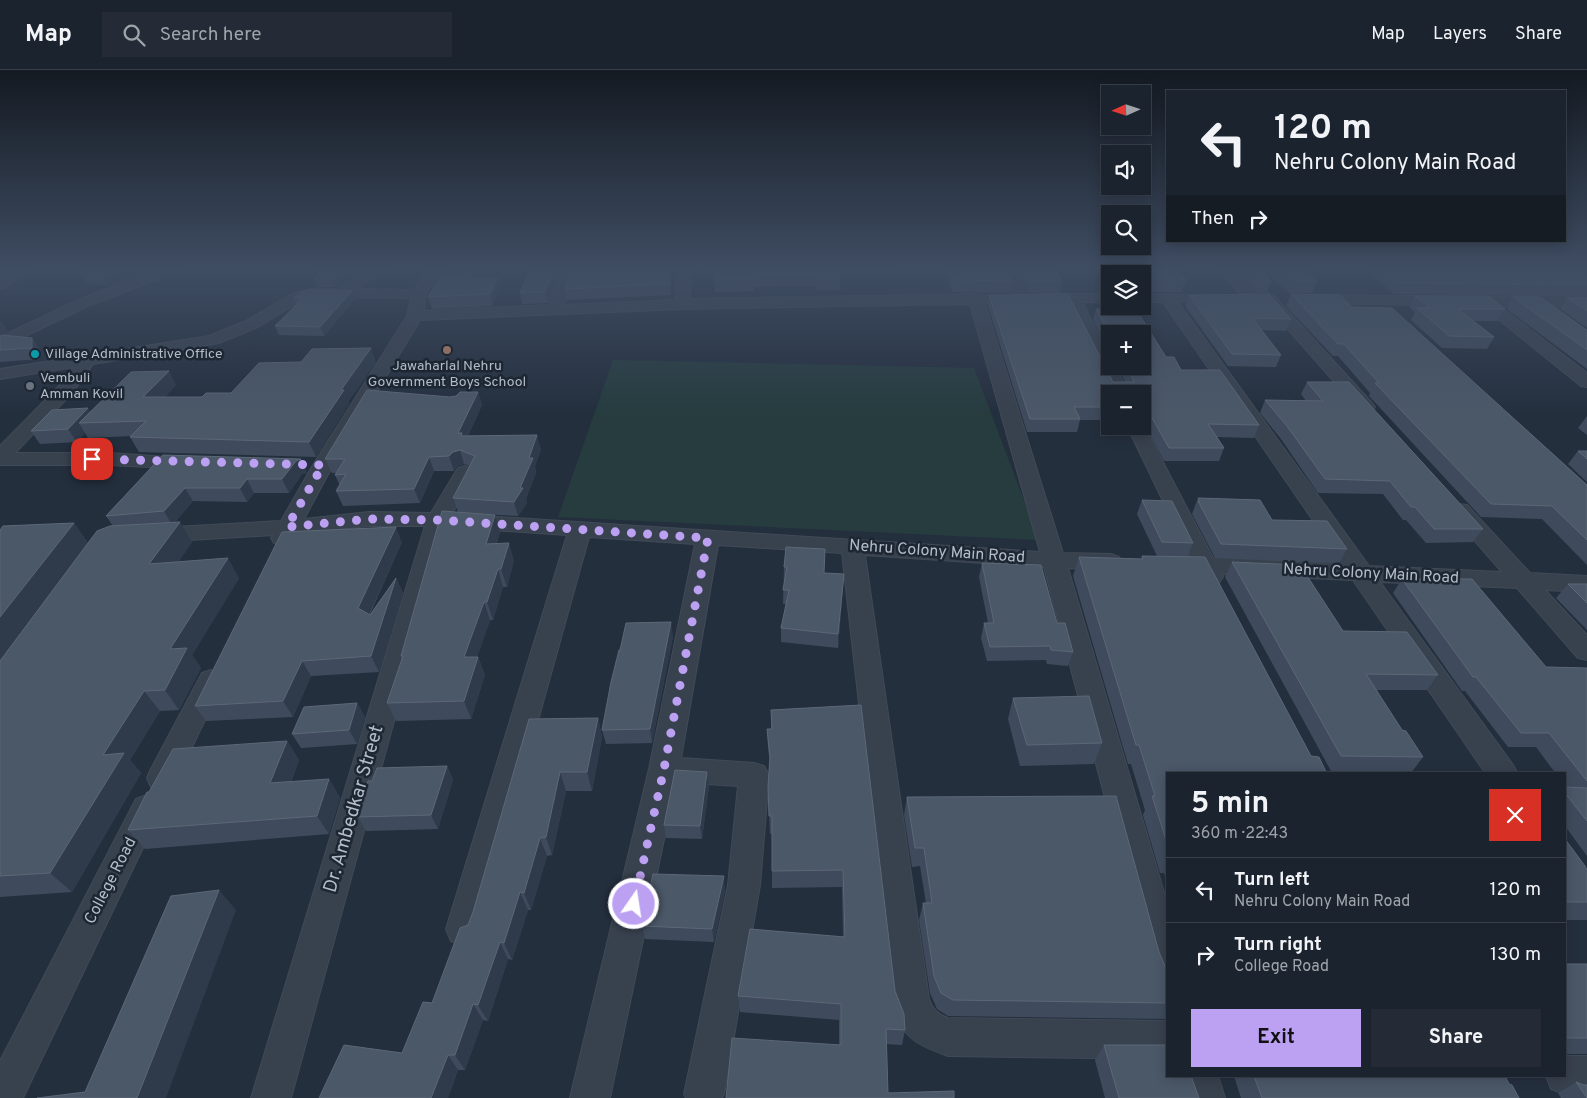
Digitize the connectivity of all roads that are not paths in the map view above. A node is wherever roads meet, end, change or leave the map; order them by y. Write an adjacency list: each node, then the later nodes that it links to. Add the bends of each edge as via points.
1 (55, 317): 11 (street)
2 (264, 317): 12 (street, via 213,340)
3 (412, 317): 23 (street, via 376,397 314,464)
4 (981, 317): 28 (street)
5 (1081, 317): 15 (street)
6 (1180, 317): 33 (street)
7 (1288, 317): 16 (street)
8 (1395, 317): 10 (street)
9 (1505, 317): 14 (street)
10 (1399, 321)
11 (0, 343)
12 (87, 361): 13 (street); 18 (street, via 68,387)
13 (0, 374)
14 (1587, 382)
15 (1116, 385)
16 (1380, 422)
17 (1140, 435): 32 (street)
18 (0, 458): 19 (street)
19 (203, 463)
20 (465, 472): 22 (street, Dr. Ambedkar Street)
21 (1445, 495): 34 (street)
22 (438, 520): 23 (street, Nehru Colony Main Road, via 369,519); 24 (street, Nehru Colony Main Road); 49 (street, Dr. Ambedkar Street)
23 (287, 527): 25 (street, Nehru Colony Main Road); 29 (street)
24 (580, 529): 26 (street, Nehru Colony Main Road); 41 (street)
25 (138, 536)
26 (708, 538): 27 (street, Nehru Colony Main Road); 39 (street)
27 (854, 547): 28 (street, Nehru Colony Main Road); 43 (street, via 910,988 919,1023 948,1037)
28 (1054, 560): 30 (street, Nehru Colony Main Road); 42 (street)
29 (269, 563)
30 (1130, 563)
31 (1158, 564): 32 (street, Nehru Colony Main Road)
32 (1205, 565): 33 (street, Nehru Colony Main Road); 36 (street)
33 (1360, 573): 34 (street, Nehru Colony Main Road); 40 (street)
34 (1524, 582): 35 (street, Nehru Colony Main Road); 37 (street)
35 (1587, 584)
36 (1224, 600)
37 (1587, 651)
38 (220, 661): 48 (street, College Road)
39 (664, 769): 47 (street, via 754,775 744,885); 50 (street)
40 (1502, 772)
41 (463, 929)
42 (1166, 961)
43 (1166, 1040)
44 (1566, 1075): 45 (street)
45 (1587, 1075)
46 (1198, 1077): 51 (street)
47 (704, 1094)
48 (2, 1098)
49 (271, 1098)
50 (590, 1098)
51 (1205, 1098)

